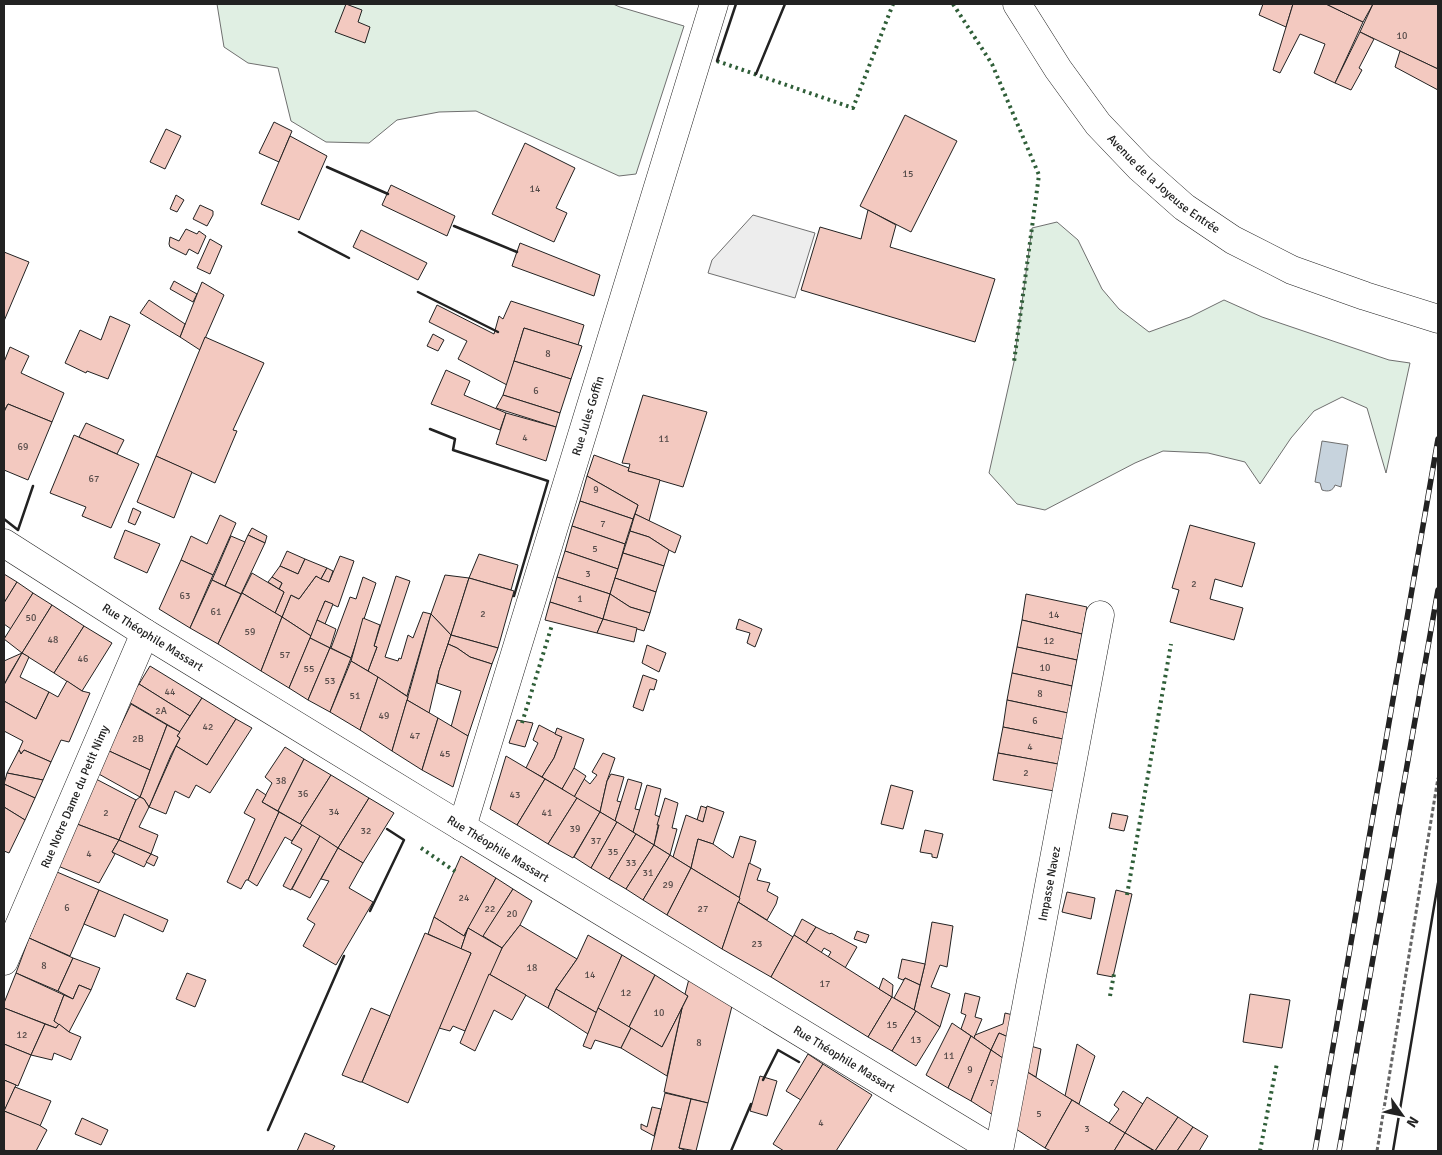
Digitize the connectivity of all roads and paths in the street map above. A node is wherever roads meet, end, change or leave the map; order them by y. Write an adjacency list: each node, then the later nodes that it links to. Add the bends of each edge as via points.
1 (714, 4): 8 (street, Rue Jules Goffin)
2 (1018, 4): 3 (street, Avenue de la Joyeuse Entrée, via 1058,69 1098,124 1184,207 1233,240 1292,270)
3 (1438, 319)
4 (4, 543): 6 (street, Rue Théophile Massart)
5 (1100, 614): 10 (street, Impasse Navez)
6 (145, 633): 8 (street, Rue Théophile Massart); 9 (street, Rue Notre Dame du Petit Nimy)
7 (1438, 778): 11 (path)
8 (462, 827): 10 (street, Rue Théophile Massart)
9 (4, 961)
10 (998, 1151)
11 (1376, 1151)

